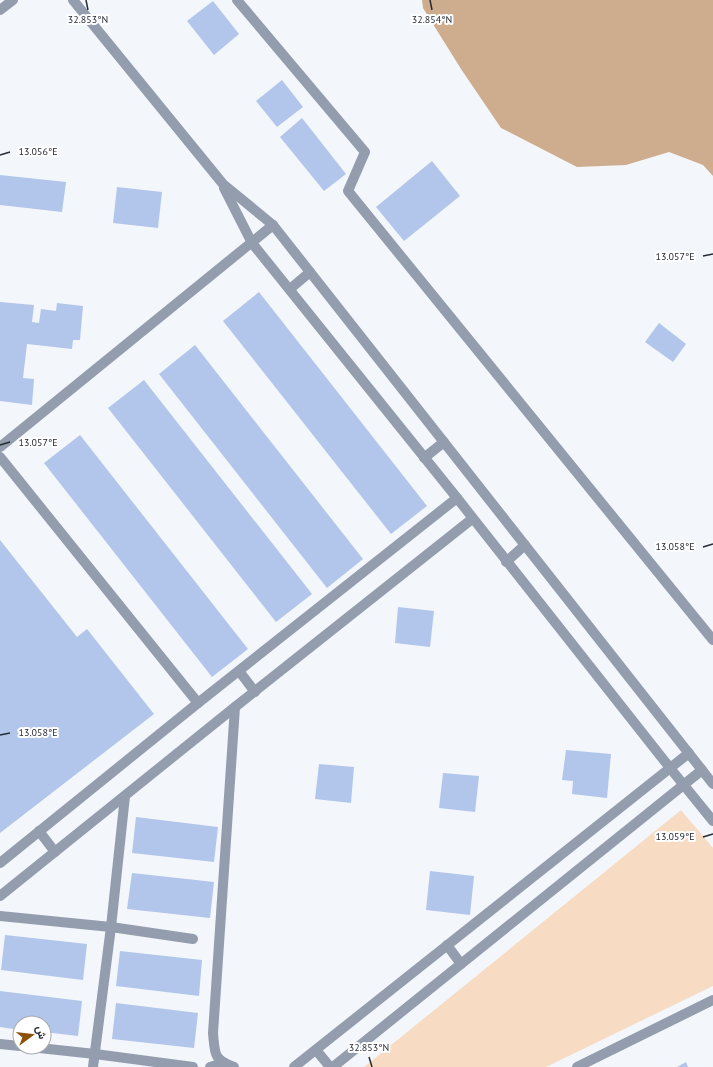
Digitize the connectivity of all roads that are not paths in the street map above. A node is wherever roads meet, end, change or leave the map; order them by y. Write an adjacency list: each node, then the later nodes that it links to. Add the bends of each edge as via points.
1 (13, 0): 4 (street)
2 (73, 0): 5 (street)
3 (237, 0): 18 (street, via 365,152 348,191)
4 (0, 10)
5 (222, 184): 6 (street); 7 (street)
6 (273, 225): 7 (street); 8 (street)
7 (252, 242): 9 (street); 11 (street)
8 (310, 272): 9 (street); 10 (street)
9 (290, 289): 13 (street)
10 (444, 442): 13 (street); 16 (street)
11 (0, 447)
12 (0, 457): 21 (street)
13 (424, 458): 14 (street)
14 (457, 498): 15 (street); 19 (street)
15 (472, 519): 17 (street); 20 (street)
16 (525, 545): 17 (street); 23 (street)
17 (506, 562): 24 (street)
18 (713, 640)
19 (239, 671): 20 (street); 21 (street)
20 (255, 692): 22 (street)
21 (198, 703): 30 (street)
22 (235, 707): 28 (street); 45 (street, via 213,1033 214,1053)
23 (689, 753): 24 (street); 25 (street)
24 (670, 768): 27 (street); 37 (street)
25 (702, 770): 26 (street); 27 (street)
26 (713, 784)
27 (683, 785): 29 (street); 38 (street)
28 (125, 796): 31 (street); 35 (street)
29 (713, 821)
30 (39, 831): 31 (street); 32 (street)
31 (55, 852): 33 (street)
32 (0, 863)
33 (0, 896)
34 (0, 916): 35 (street)
35 (111, 927): 36 (street); 44 (street)
36 (193, 939)
37 (447, 945): 38 (street); 43 (street)
38 (461, 964): 51 (street)
39 (713, 1000): 52 (street)
40 (0, 1044): 41 (street)
41 (12, 1045)
42 (52, 1049): 44 (street)
43 (316, 1050): 50 (street); 51 (street)
44 (95, 1054): 46 (street); 47 (street)
45 (223, 1063): 48 (street); 49 (street)
46 (93, 1067)
47 (194, 1067)
48 (210, 1067)
49 (234, 1067)
50 (294, 1067)
51 (331, 1067)
52 (577, 1067)

